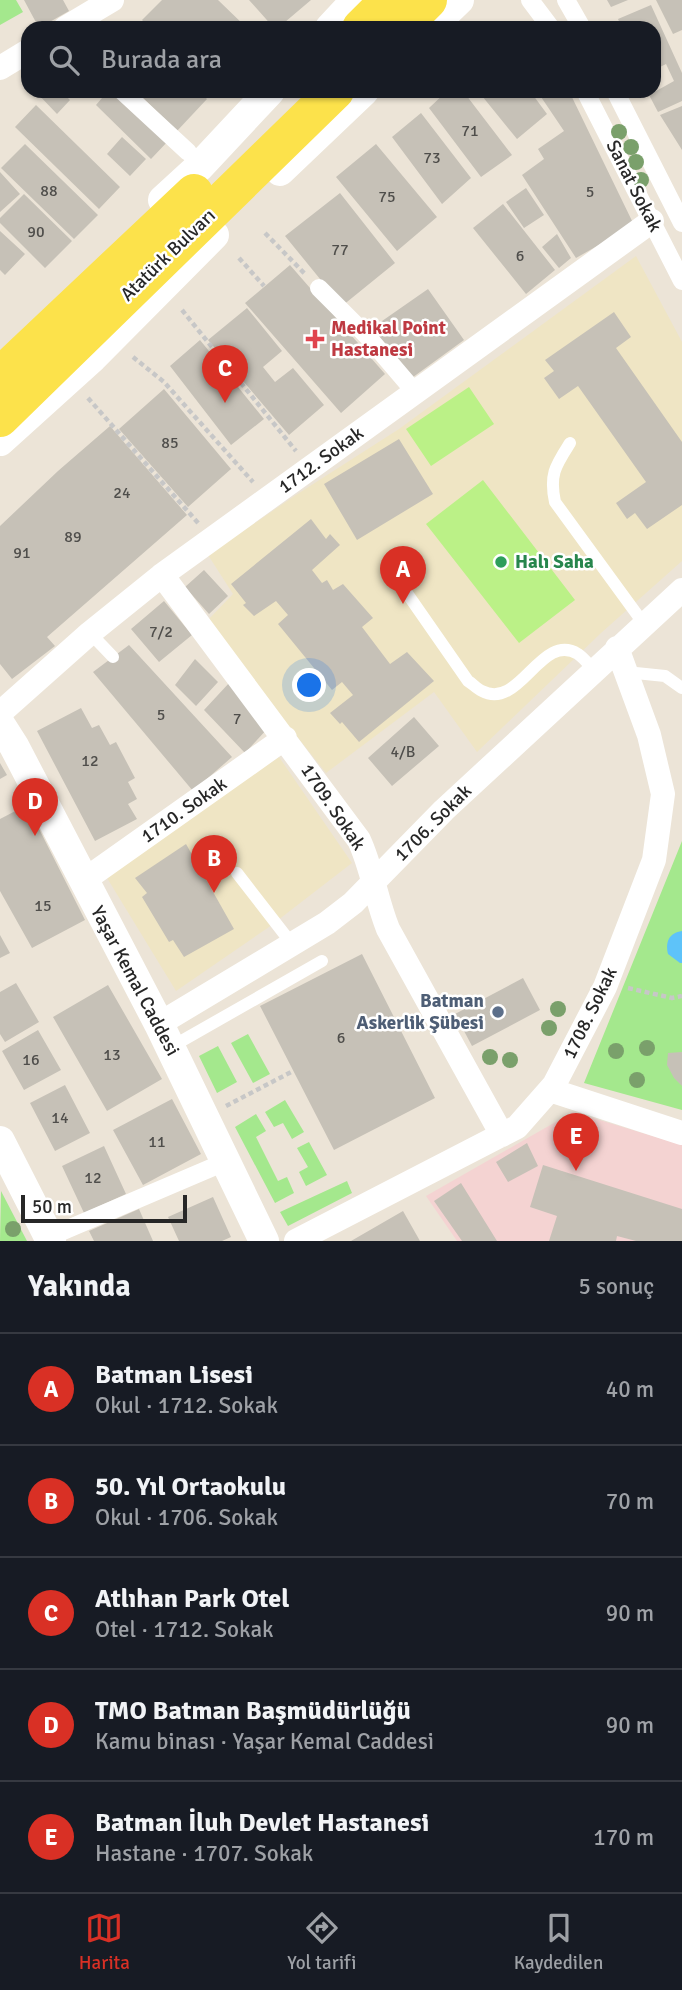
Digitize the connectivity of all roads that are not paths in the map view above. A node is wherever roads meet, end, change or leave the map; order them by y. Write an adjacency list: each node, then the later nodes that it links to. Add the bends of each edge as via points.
1 (356, 0): 9 (street)
2 (389, 0): 10 (main road)
3 (428, 0): 11 (main road)
4 (459, 0): 12 (street)
5 (530, 0): 13 (street)
6 (566, 0): 14 (street)
7 (97, 9): 8 (street)
8 (77, 21)
9 (336, 21)
10 (368, 21)
11 (407, 21)
12 (437, 21)
13 (546, 21)
14 (578, 21)
15 (21, 55): 16 (street)
16 (0, 68)
17 (130, 98): 24 (street)
18 (263, 98): 29 (street, via 199,167 12,343)
19 (291, 98): 29 (main road, Atatürk Bulvarı, via 210,178)
20 (328, 98): 31 (main road, Atatürk Bulvarı)
21 (357, 98): 32 (street, via 93,357)
22 (589, 98): 25 (street, Sanat Sokak)
23 (619, 98): 26 (street)
24 (188, 152)
25 (652, 221): 27 (street, Sanat Sokak); 30 (street, 1712. Sokak)
26 (682, 223)
27 (682, 281)
28 (319, 288): 30 (street)
29 (1, 361)
30 (415, 392): 35 (street, 1712. Sokak)
31 (0, 418)
32 (0, 441)
33 (570, 443): 37 (lane, via 551,482 555,502)
34 (388, 566): 41 (lane, via 468,681 484,693 500,694 516,686 546,656 566,649)
35 (162, 575): 38 (street, 1712. Sokak); 46 (street, 1709. Sokak)
36 (682, 590): 37 (street, 1706. Sokak)
37 (644, 624): 39 (street, 1706. Sokak)
38 (90, 633): 40 (lane); 44 (street, 1712. Sokak)
39 (617, 648): 41 (street, 1706. Sokak); 42 (street, 1708. Sokak)
40 (113, 657)
41 (594, 670): 49 (street, 1706. Sokak)
42 (626, 671): 43 (lane, via 665,676); 53 (street, 1708. Sokak, via 649,735 663,794 654,860 608,979)
43 (682, 688)
44 (0, 713)
45 (0, 724): 48 (street, Yaşar Kemal Caddesi)
46 (285, 738): 48 (street, 1710. Sokak); 49 (street, 1709. Sokak, via 359,840)
47 (237, 873): 50 (lane)
48 (83, 881): 52 (street, Yaşar Kemal Caddesi)
49 (373, 883): 50 (street, 1706. Sokak, via 327,923); 55 (street, 1709. Sokak, via 388,929)
50 (292, 944): 52 (street, 1706. Sokak)
51 (322, 961): 52 (lane)
52 (165, 1036): 57 (street, Yaşar Kemal Caddesi)
53 (550, 1090): 54 (street); 55 (street, 1708. Sokak, via 517,1127)
54 (682, 1133)
55 (502, 1135): 60 (street, 1708. Sokak)
56 (0, 1141): 58 (street)
57 (225, 1161): 58 (street); 59 (street, Yaşar Kemal Caddesi)
58 (50, 1239)
59 (264, 1241)
60 (296, 1241)

